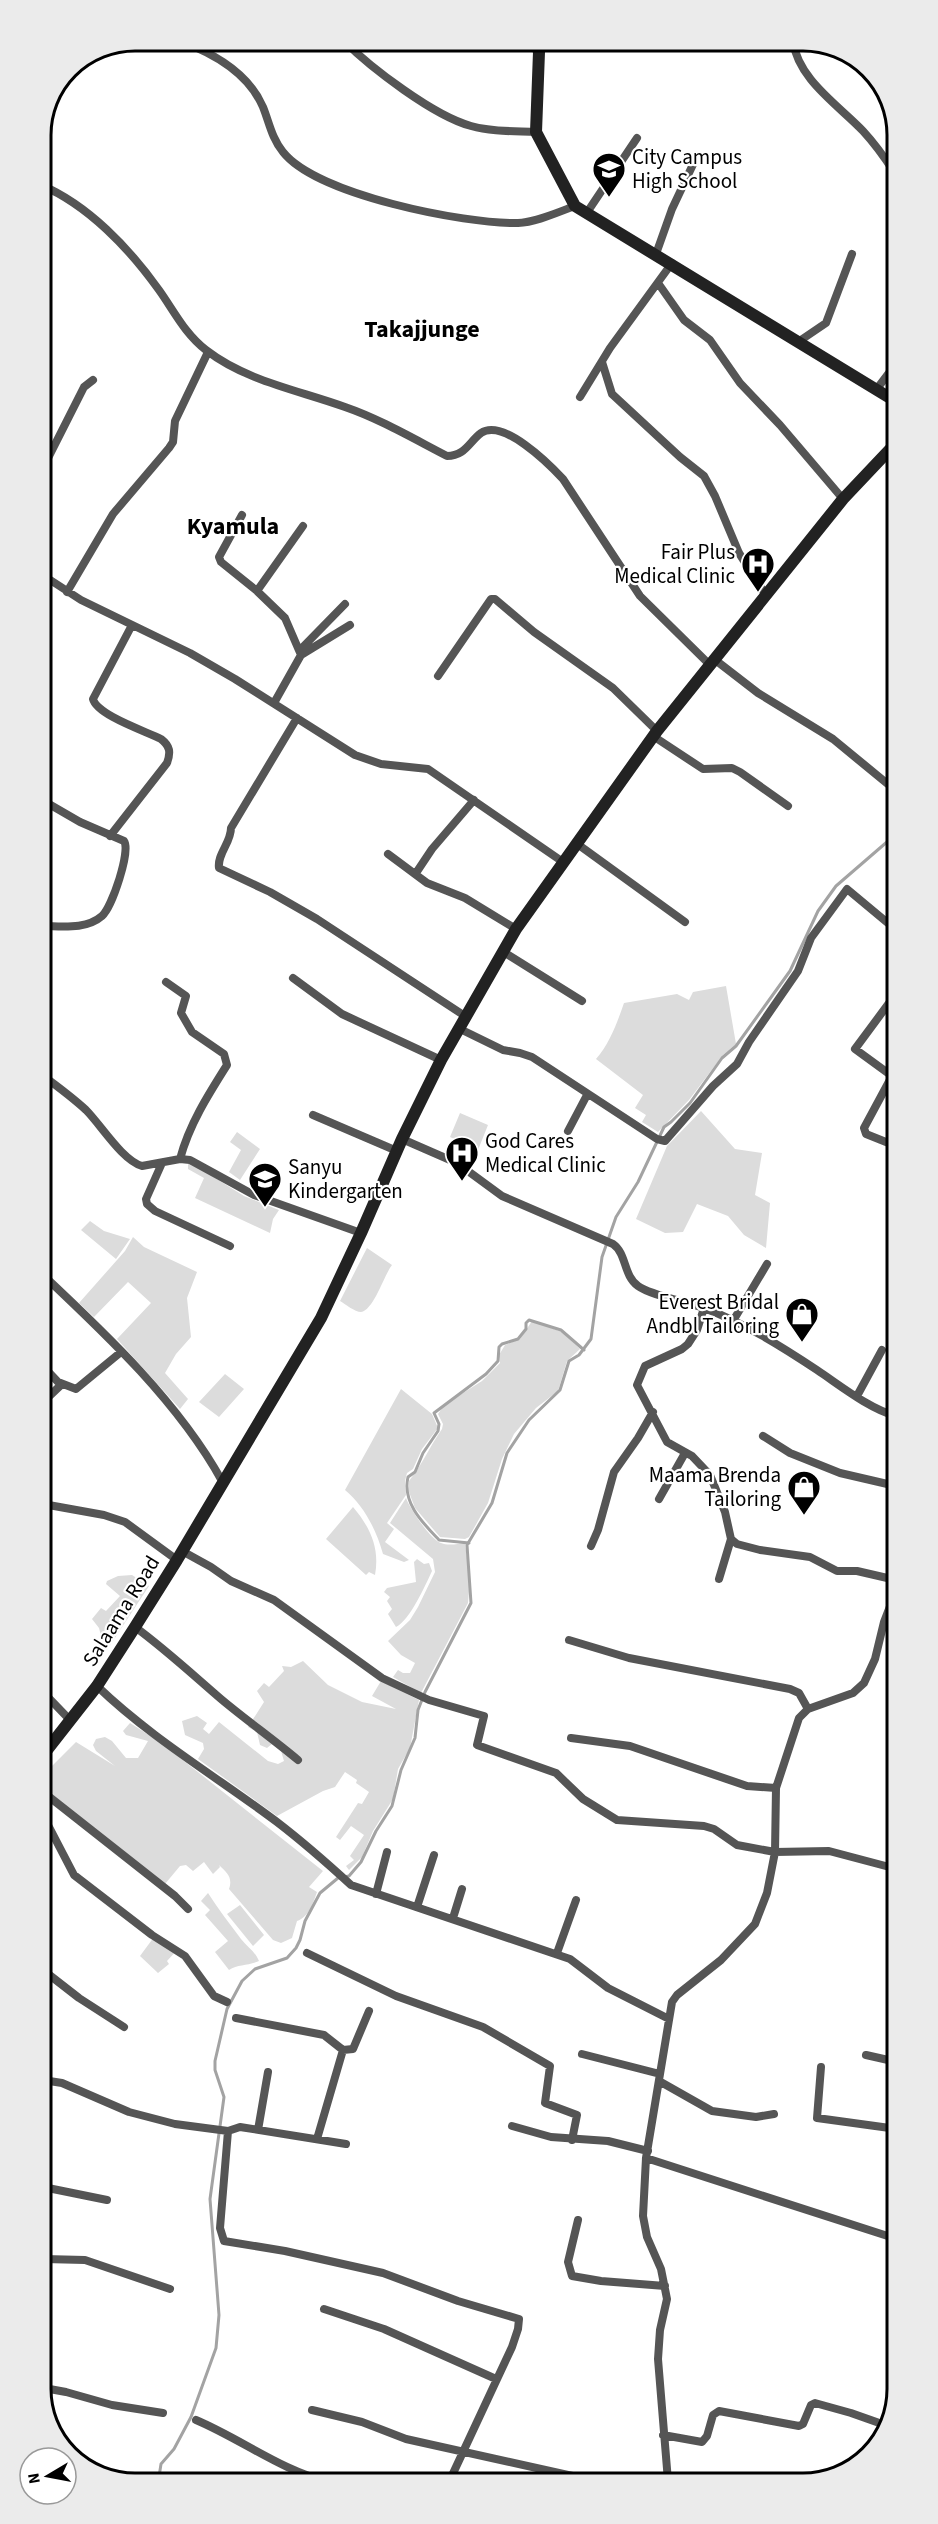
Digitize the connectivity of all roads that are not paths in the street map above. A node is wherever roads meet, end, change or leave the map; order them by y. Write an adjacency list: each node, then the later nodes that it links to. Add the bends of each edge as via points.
1 (203, 51): 10 (street, via 236,71 253,88 282,152 308,174 327,183 420,210 477,221 524,222)
2 (355, 51): 5 (street, via 425,103 464,124)
3 (540, 51): 5 (main road)
4 (794, 51): 8 (street, via 802,71 865,133)
5 (536, 132): 10 (main road)
6 (637, 138): 11 (street)
7 (696, 158): 12 (street)
8 (887, 163)
9 (51, 190): 17 (street, via 108,232 157,287 190,336)
10 (575, 206): 11 (main road)
11 (586, 214): 12 (main road)
12 (656, 254): 14 (main road)
13 (852, 254): 16 (street, via 826,323)
14 (672, 263): 15 (street); 16 (main road)
15 (658, 283): 18 (street); 26 (street, via 681,317 710,340 740,383)
16 (798, 342): 21 (main road)
17 (208, 352): 31 (street, via 175,420 173,442 113,514); 37 (street, via 266,382 348,408 447,456 468,448 487,430 511,436 563,479 640,596)
18 (602, 362): 23 (street); 32 (street, via 612,394 704,476 739,553)
19 (887, 376): 21 (street)
20 (93, 380): 24 (street, via 84,387)
21 (876, 390): 22 (main road)
22 (887, 396)
23 (580, 397)
24 (51, 452)
25 (887, 452): 26 (main road, Salaama Road)
26 (843, 499): 32 (main road, Salaama Road)
27 (242, 515): 30 (street, via 219,557)
28 (303, 526): 30 (street)
29 (51, 581): 31 (street)
30 (257, 591): 36 (street, via 285,618)
31 (67, 592): 34 (street)
32 (765, 594): 37 (main road, Salaama Road)
33 (345, 604): 36 (street)
34 (132, 625): 39 (street, via 190,653); 46 (street, via 95,693 94,703 161,739 168,744 170,754)
35 (350, 625): 36 (street)
36 (301, 653): 39 (street)
37 (712, 662): 41 (main road, Salaama Road); 42 (street, via 833,739)
38 (438, 676): 41 (street, via 495,598 534,632 613,688)
39 (274, 703): 40 (street)
40 (297, 718): 43 (street, via 363,759 428,769); 60 (street, via 231,828 219,868 317,919)
41 (655, 733): 45 (street, via 703,769 732,768); 47 (main road, Salaama Road)
42 (887, 783)
43 (474, 800): 49 (street); 50 (street)
44 (51, 805): 46 (street)
45 (788, 806)
46 (110, 836): 53 (street, via 124,841 127,850 103,915 75,926)
47 (576, 843): 49 (main road, Salaama Road); 51 (street)
48 (388, 854): 50 (street)
49 (563, 862): 54 (main road, Salaama Road)
50 (416, 873): 54 (street, via 427,883 465,898)
51 (685, 922)
52 (887, 922): 66 (street, via 847,889 811,938 798,971 737,1064 713,1086 669,1140 657,1139)
53 (51, 926)
54 (516, 929): 55 (main road, Salaama Road)
55 (502, 951): 58 (street); 60 (main road, Salaama Road)
56 (293, 978): 62 (street, via 342,1014)
57 (166, 982): 71 (street, via 186,996 181,1013 192,1032 227,1060 184,1143)
58 (582, 1001)
59 (887, 1011): 63 (street, via 855,1050)
60 (465, 1016): 61 (main road, Salaama Road)
61 (458, 1028): 62 (main road, Salaama Road); 66 (street, via 503,1050 532,1058)
62 (441, 1060): 70 (main road, Salaama Road)
63 (887, 1072)
64 (51, 1082): 72 (street, via 83,1108 132,1161 142,1166)
65 (887, 1085): 69 (street, via 864,1128 866,1134)
66 (587, 1095): 68 (street)
67 (313, 1115): 70 (street)
68 (568, 1131)
69 (887, 1142)
70 (399, 1145): 73 (main road, Salaama Road); 77 (street, via 458,1163 502,1196 608,1242 618,1249 629,1278 640,1287)
71 (180, 1159): 72 (street); 73 (street, via 193,1161 254,1195)
72 (162, 1163): 74 (street, via 147,1204)
73 (361, 1233): 89 (main road, Salaama Road, via 321,1318)
74 (230, 1246)
75 (767, 1264): 78 (street)
76 (51, 1283): 80 (street)
77 (704, 1308): 78 (street); 85 (street, via 688,1344 645,1366 640,1375 638,1388)
78 (733, 1321): 84 (street, via 772,1340)
79 (882, 1350): 84 (street)
80 (121, 1352): 82 (street, via 80,1387 72,1389); 89 (street, via 191,1431)
81 (51, 1374): 82 (street)
82 (62, 1384): 83 (street)
83 (51, 1394)
84 (857, 1396): 86 (street)
85 (652, 1412): 88 (street, via 667,1442); 94 (street, via 610,1481)
86 (887, 1413)
87 (763, 1436): 90 (street, via 790,1453 850,1477)
88 (684, 1452): 91 (street); 93 (street, via 710,1475 725,1512)
89 (222, 1481): 95 (main road, Salaama Road)
90 (887, 1484)
91 (659, 1499)
92 (51, 1506): 95 (street, via 116,1518)
93 (730, 1539): 96 (street, via 760,1550 810,1557 837,1571); 97 (street)
94 (591, 1546)
95 (179, 1556): 99 (main road, Salaama Road); 112 (street, via 211,1567 231,1581 274,1600 372,1672 429,1701 483,1716 477,1745 556,1773 583,1799 617,1820 710,1827 737,1845)
96 (887, 1578)
97 (719, 1579)
98 (887, 1614): 103 (street, via 864,1683 853,1693)
99 (135, 1627): 101 (main road, Salaama Road); 107 (street)
100 (569, 1641): 103 (street, via 629,1659 790,1689 799,1693)
101 (97, 1686): 104 (main road, Salaama Road); 116 (street, via 124,1711 279,1824 351,1886)
102 (51, 1700): 104 (street)
103 (808, 1709): 108 (street, via 799,1718)
104 (69, 1719): 106 (main road, Salaama Road)
105 (570, 1738): 108 (street, via 619,1744 747,1786)
106 (51, 1744)
107 (298, 1760)
108 (776, 1788): 112 (street)
109 (51, 1798): 119 (street)
110 (51, 1831): 124 (street, via 74,1875 185,1956 214,1996)
111 (387, 1852): 116 (street)
112 (774, 1852): 114 (street, via 829,1851); 127 (street, via 767,1893 755,1923 721,1960 677,1995)
113 (434, 1855): 118 (street)
114 (887, 1866)
115 (462, 1889): 120 (street)
116 (376, 1894): 118 (street)
117 (576, 1900): 122 (street)
118 (417, 1907): 120 (street)
119 (188, 1909)
120 (453, 1918): 122 (street)
121 (307, 1953): 143 (street, via 396,1996 483,2027 550,2066 545,2103 577,2115)
122 (557, 1953): 127 (street, via 588,1970 608,1988)
123 (51, 1976): 128 (street)
124 (227, 2002)
125 (369, 2011): 129 (street, via 353,2049)
126 (236, 2018): 129 (street, via 324,2035)
127 (669, 2019): 135 (street)
128 (124, 2027)
129 (343, 2050): 142 (street)
130 (582, 2054): 135 (street)
131 (866, 2055): 132 (street)
132 (887, 2060)
133 (821, 2067): 139 (street, via 817,2118)
134 (268, 2072): 141 (street)
135 (660, 2078): 137 (street, via 712,2111 756,2117); 145 (street)
136 (51, 2081): 140 (street, via 129,2112 175,2124)
137 (774, 2114)
138 (512, 2126): 143 (street)
139 (887, 2128)
140 (225, 2130): 141 (street); 154 (street, via 220,2228 224,2241 383,2273 458,2301 517,2317 518,2329)
141 (258, 2130): 142 (street)
142 (317, 2139): 144 (street)
143 (572, 2140): 145 (street, via 608,2141)
144 (346, 2144)
145 (647, 2154): 149 (street); 151 (street, via 643,2216)
146 (51, 2188): 147 (street)
147 (107, 2200)
148 (578, 2220): 151 (street, via 568,2262 572,2276)
149 (887, 2236)
150 (51, 2259): 152 (street, via 84,2260)
151 (665, 2286): 160 (street, via 667,2299 658,2360)
152 (170, 2289)
153 (324, 2309): 154 (street, via 384,2329)
154 (496, 2379): 161 (street)
155 (51, 2389): 157 (street)
156 (312, 2410): 161 (street, via 362,2422 396,2437)
157 (163, 2413)
158 (196, 2420): 162 (street)
159 (879, 2424): 160 (street, via 816,2403 799,2426 719,2411 713,2415 702,2442)
160 (663, 2435): 165 (street)
161 (462, 2450): 163 (street); 164 (street)
162 (300, 2473)
163 (453, 2473)
164 (561, 2473)
165 (667, 2473)

